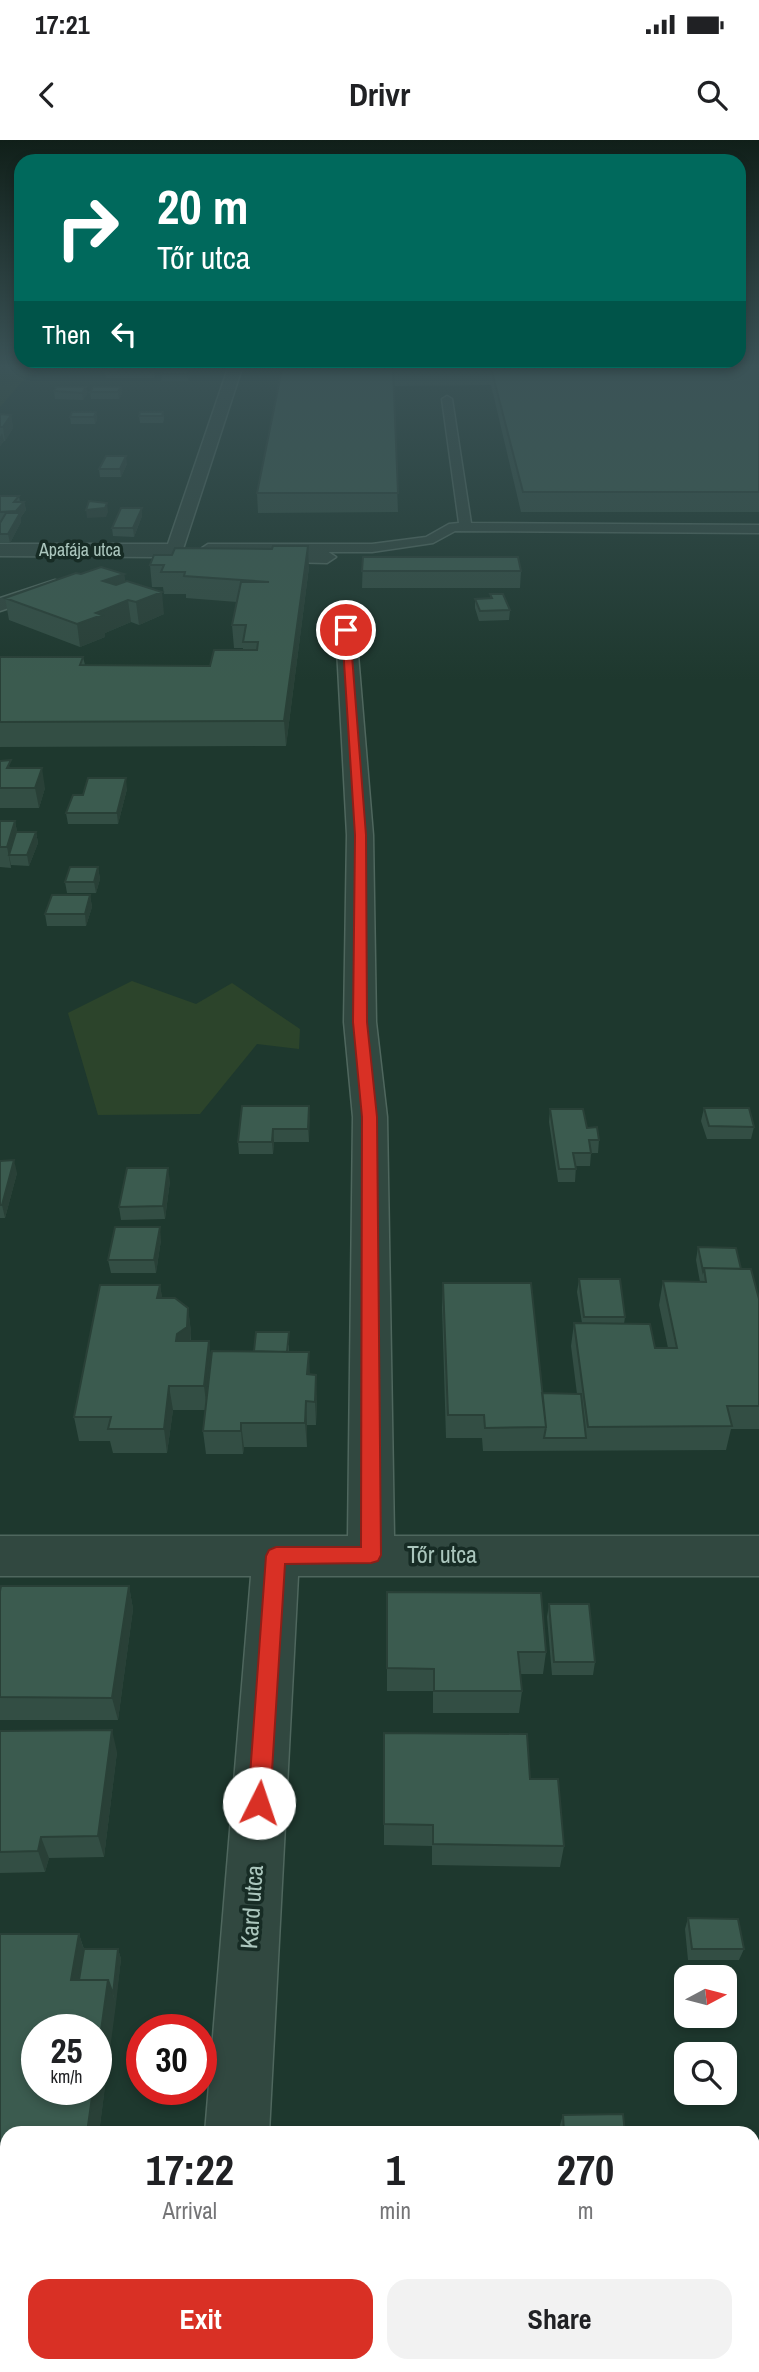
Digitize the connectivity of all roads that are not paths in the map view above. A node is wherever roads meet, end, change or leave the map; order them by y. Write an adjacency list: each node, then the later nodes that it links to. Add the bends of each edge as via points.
1 (202, 472): 7 (street, Apafája utca, via 180,543)
2 (457, 472): 3 (lane)
3 (465, 527): 4 (lane); 5 (lane, via 453,527 429,540 372,548)
4 (759, 529)
5 (208, 548)
6 (0, 550): 7 (street, Apafája utca)
7 (160, 551): 8 (street, Apafája utca, via 191,558); 9 (street)
8 (327, 557)
9 (102, 571)
10 (76, 579): 11 (street)
11 (0, 605)
12 (346, 630): 13 (street, via 360,835 360,1022 370,1117)
13 (371, 1555): 15 (street, Tőr utca); 16 (street, Tőr utca)
14 (0, 1556): 15 (street, Tőr utca)
15 (276, 1556): 17 (street, Kard utca)
16 (759, 1556)
17 (237, 2126)

